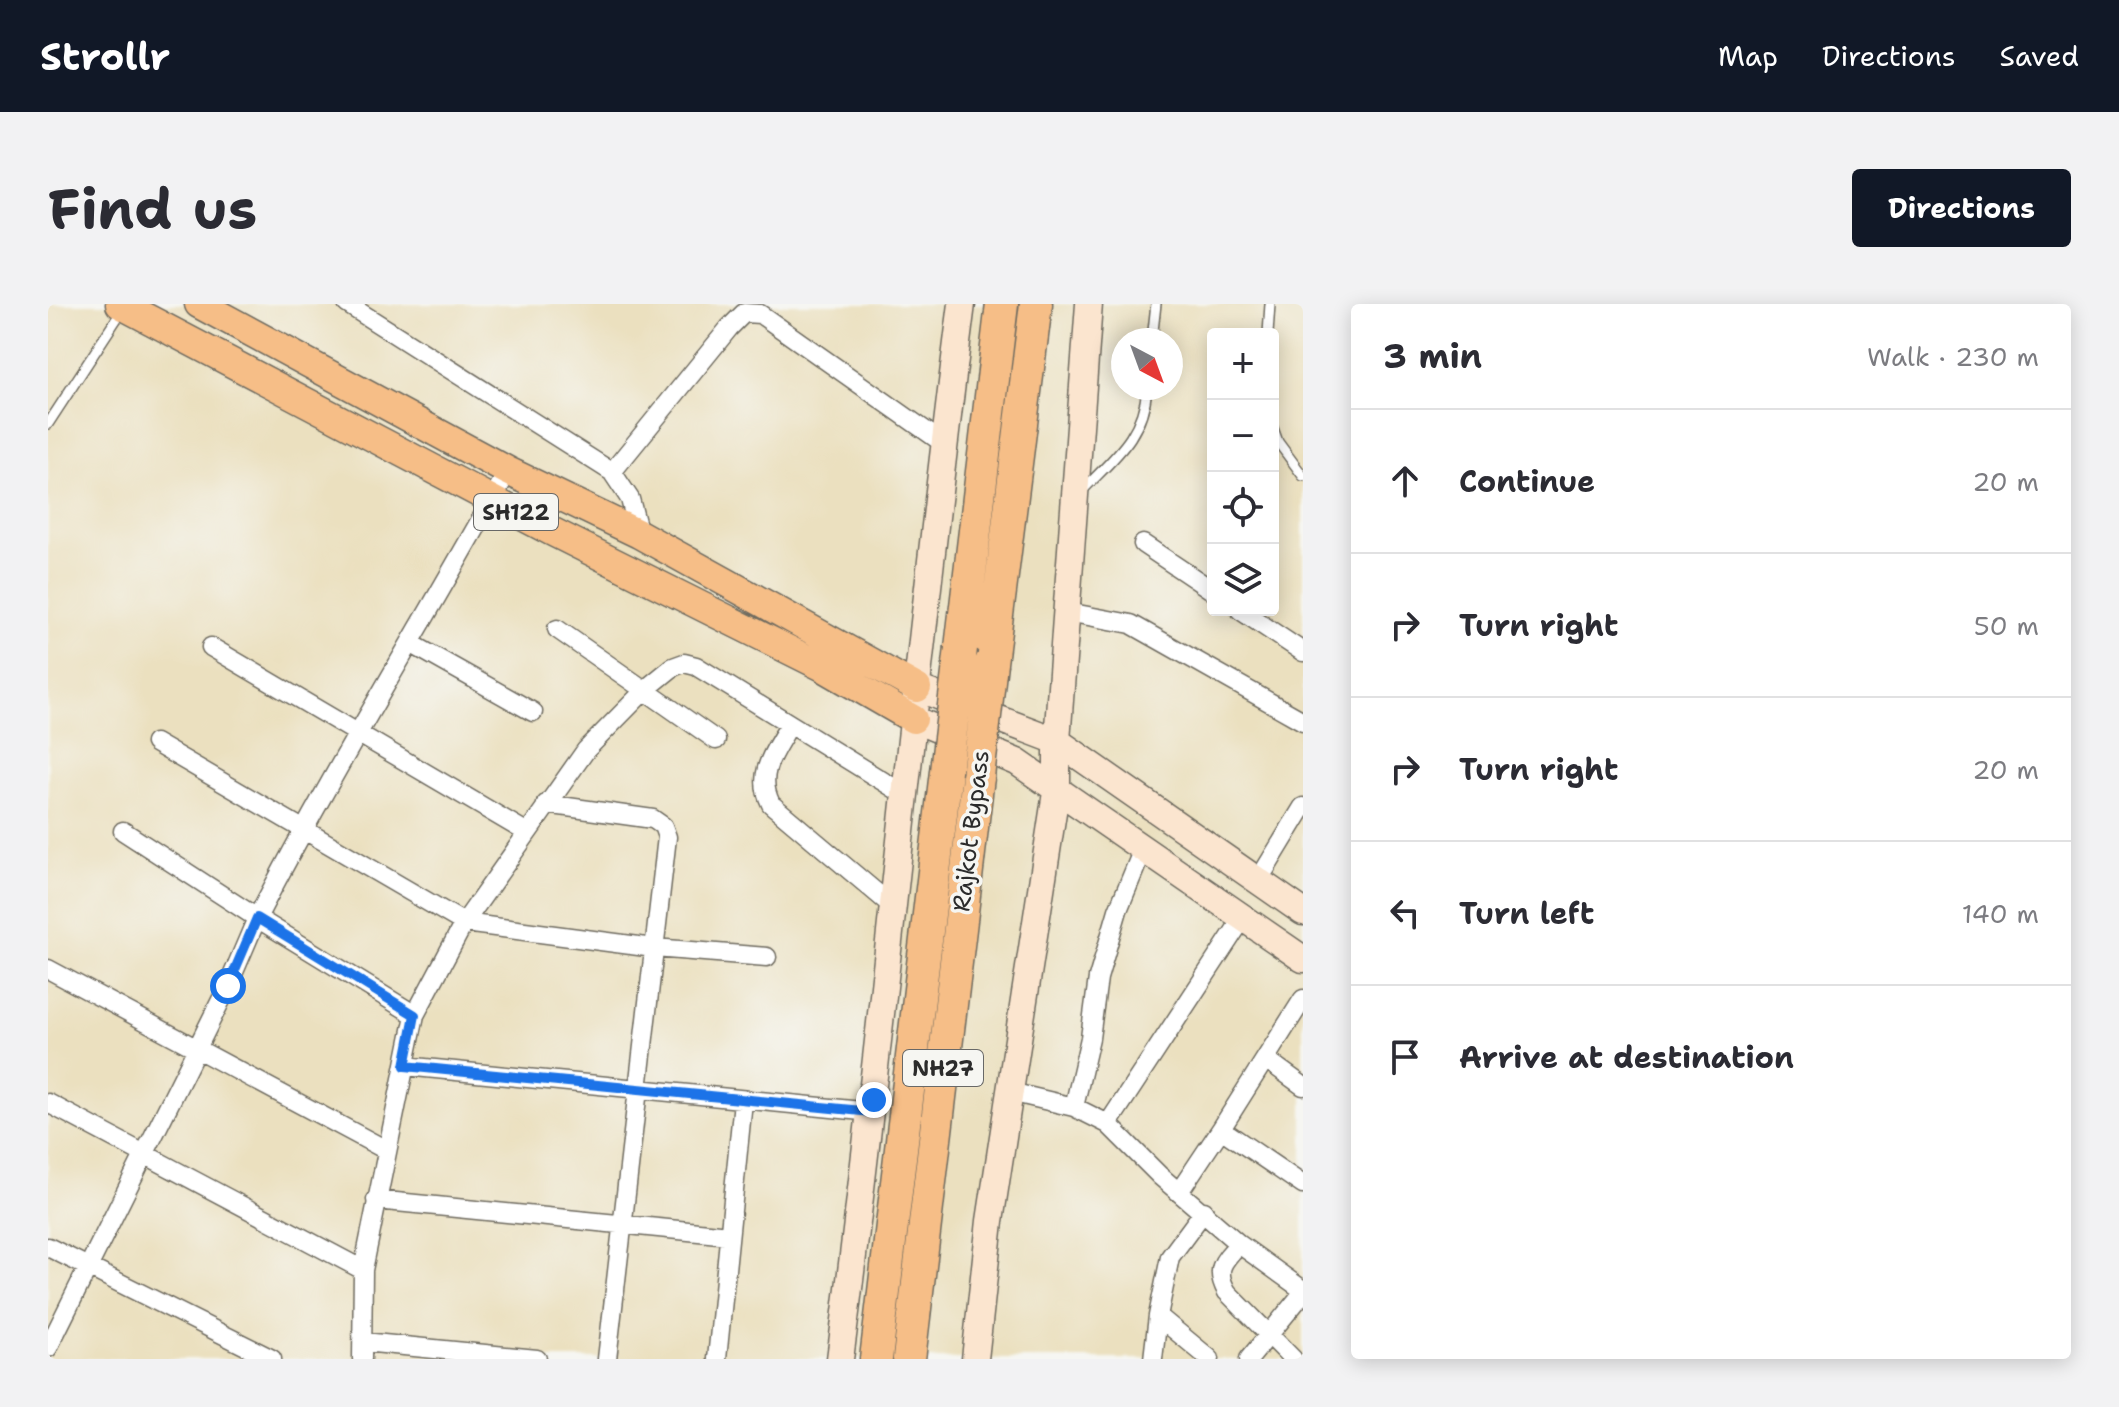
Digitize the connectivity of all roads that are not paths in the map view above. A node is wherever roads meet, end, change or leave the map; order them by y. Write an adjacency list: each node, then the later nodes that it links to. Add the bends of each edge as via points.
1 (347, 304): 20 (street)
2 (962, 304): 17 (street)
3 (1002, 304): 97 (highway, Rajkot Bypass / NH27, bridge)
4 (1036, 304): 98 (highway, Rajkot Bypass / NH27, bridge)
5 (1089, 304): 22 (street)
6 (1156, 304): 10 (lane)
7 (1270, 304): 11 (lane)
8 (122, 305): 12 (main road, SH122); 16 (lane)
9 (213, 307): 12 (street); 13 (main road, SH122)
10 (1153, 328)
11 (1268, 328)
12 (206, 350): 15 (main road, SH122)
13 (340, 380): 15 (main road); 19 (main road, SH122)
14 (1146, 400): 22 (lane, via 1131,440)
15 (324, 411): 23 (main road, SH122)
16 (48, 424)
17 (943, 443): 20 (street, via 760,314 744,313); 33 (street)
18 (1279, 443): 21 (lane)
19 (508, 471): 23 (street); 24 (main road, SH122)
20 (612, 472): 24 (street, via 630,499)
21 (1303, 476)
22 (1075, 498): 27 (street)
23 (492, 500): 30 (street); 36 (main road, SH122, via 823,667)
24 (639, 534): 33 (main road, SH122)
25 (1143, 544): 26 (street)
26 (1207, 587)
27 (1067, 612): 37 (street, via 1131,624); 41 (street)
28 (1249, 616): 32 (street)
29 (557, 629): 34 (street)
30 (412, 644): 35 (street); 39 (street)
31 (211, 647): 39 (street)
32 (1303, 652)
33 (917, 688): 36 (street); 41 (street)
34 (646, 689): 38 (street, via 684,663); 40 (street); 45 (street, via 586,750)
35 (533, 712)
36 (913, 719): 43 (street, via 1017,762); 44 (street)
37 (1303, 721)
38 (790, 724): 44 (street); 52 (street, via 764,770 763,788 771,804)
39 (357, 731): 48 (street); 49 (street)
40 (716, 740)
41 (1057, 741): 43 (street); 51 (street)
42 (155, 743): 48 (street)
43 (1057, 786): 50 (street); 68 (street)
44 (902, 793): 52 (street)
45 (546, 804): 49 (street); 57 (street, via 653,819 663,826 667,837)
46 (1303, 807): 51 (street)
47 (123, 831): 55 (street)
48 (301, 831): 55 (street); 56 (street)
49 (526, 832): 56 (street)
50 (1144, 847): 54 (street); 71 (street, via 1098,978)
51 (1258, 881): 53 (street)
52 (891, 905): 72 (street)
53 (1303, 912)
54 (1245, 915): 59 (street); 73 (street)
55 (257, 918): 62 (street); 63 (street)
56 (464, 923): 57 (street); 62 (street)
57 (654, 948): 58 (street); 67 (street)
58 (767, 957)
59 (1303, 959)
60 (48, 969): 63 (street)
61 (1303, 999): 64 (street)
62 (415, 1015): 65 (street)
63 (197, 1049): 75 (street); 76 (street)
64 (1267, 1060): 66 (street); 74 (street)
65 (405, 1066): 67 (street); 75 (street)
66 (1303, 1086)
67 (638, 1091): 69 (street); 81 (street)
68 (1010, 1092): 71 (street); 99 (street)
69 (743, 1101): 72 (street); 82 (street)
70 (48, 1103): 76 (street)
71 (1074, 1107): 73 (street)
72 (872, 1112): 96 (street)
73 (1108, 1124): 78 (street)
74 (1221, 1129): 77 (street); 78 (street)
75 (386, 1150): 79 (street)
76 (145, 1154): 85 (street); 86 (street)
77 (1303, 1185)
78 (1179, 1192): 80 (street)
79 (376, 1200): 81 (street); 86 (street)
80 (1204, 1211): 83 (street); 88 (street, via 1170,1257)
81 (623, 1224): 82 (street); 94 (street)
82 (729, 1235): 95 (street)
83 (1239, 1244): 87 (street); 89 (street, via 1220,1264 1219,1279)
84 (48, 1247): 85 (street)
85 (90, 1268): 90 (street); 92 (street)
86 (363, 1270): 91 (street)
87 (1303, 1291): 89 (street)
88 (1158, 1316): 100 (street); 101 (street)
89 (1269, 1335): 102 (street); 103 (street)
90 (48, 1348)
91 (362, 1350): 93 (street)
92 (272, 1359)
93 (537, 1359)
94 (607, 1359)
95 (717, 1359)
96 (840, 1359)
97 (876, 1359)
98 (909, 1359)
99 (975, 1359)
100 (1153, 1359)
101 (1210, 1359)
102 (1249, 1359)
103 (1293, 1359)

